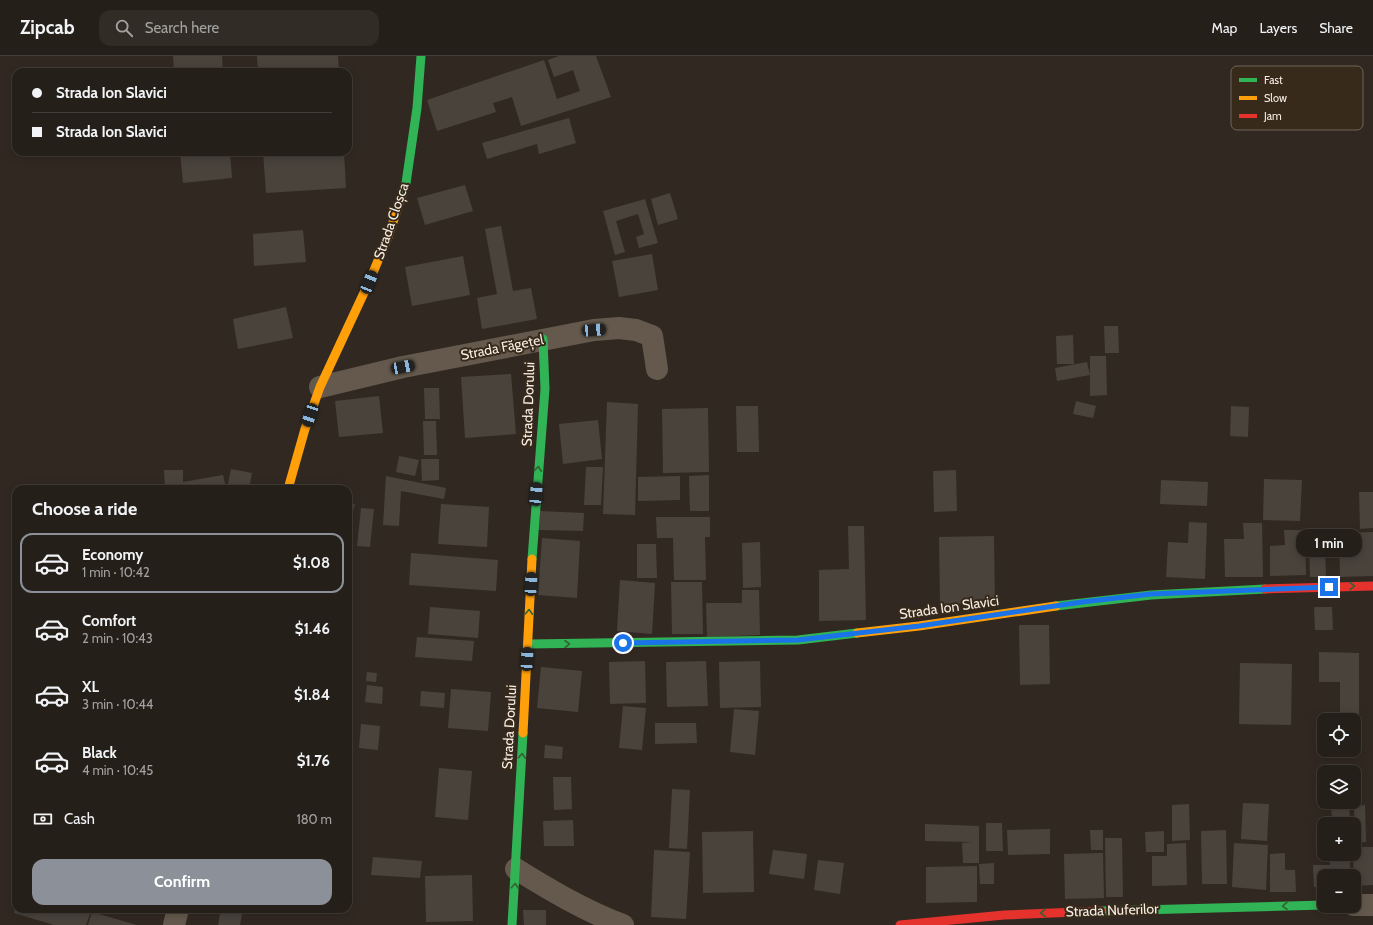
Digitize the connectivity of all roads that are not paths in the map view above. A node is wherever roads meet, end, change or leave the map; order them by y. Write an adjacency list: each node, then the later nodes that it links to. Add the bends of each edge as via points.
1 (421, 56): 4 (street, Strada Cloșca, via 417,108 406,184 369,282)
2 (543, 339): 3 (street, Strada Făgețel, via 594,330 636,330 652,336); 4 (street, Strada Făgețel, via 403,367); 7 (street, Strada Dorului, one-way to 2, via 545,389)
3 (657, 369)
4 (320, 387): 5 (street, Strada Cloșca)
5 (289, 485)
6 (1373, 586): 7 (street, Strada Ion Slavici, one-way to 6, via 798,640 1151,594)
7 (528, 644): 8 (street, Strada Dorului, one-way to 7)
8 (516, 869): 14 (street, Strada Dorului, one-way to 8); 15 (street, via 558,894)
9 (1317, 905): 16 (street, Strada Nuferilor, one-way to 16, via 1095,910)
10 (1361, 905): 11 (street)
11 (1373, 905)
12 (177, 913): 13 (street)
13 (174, 925)
14 (512, 925)
15 (623, 925)
16 (900, 925)

